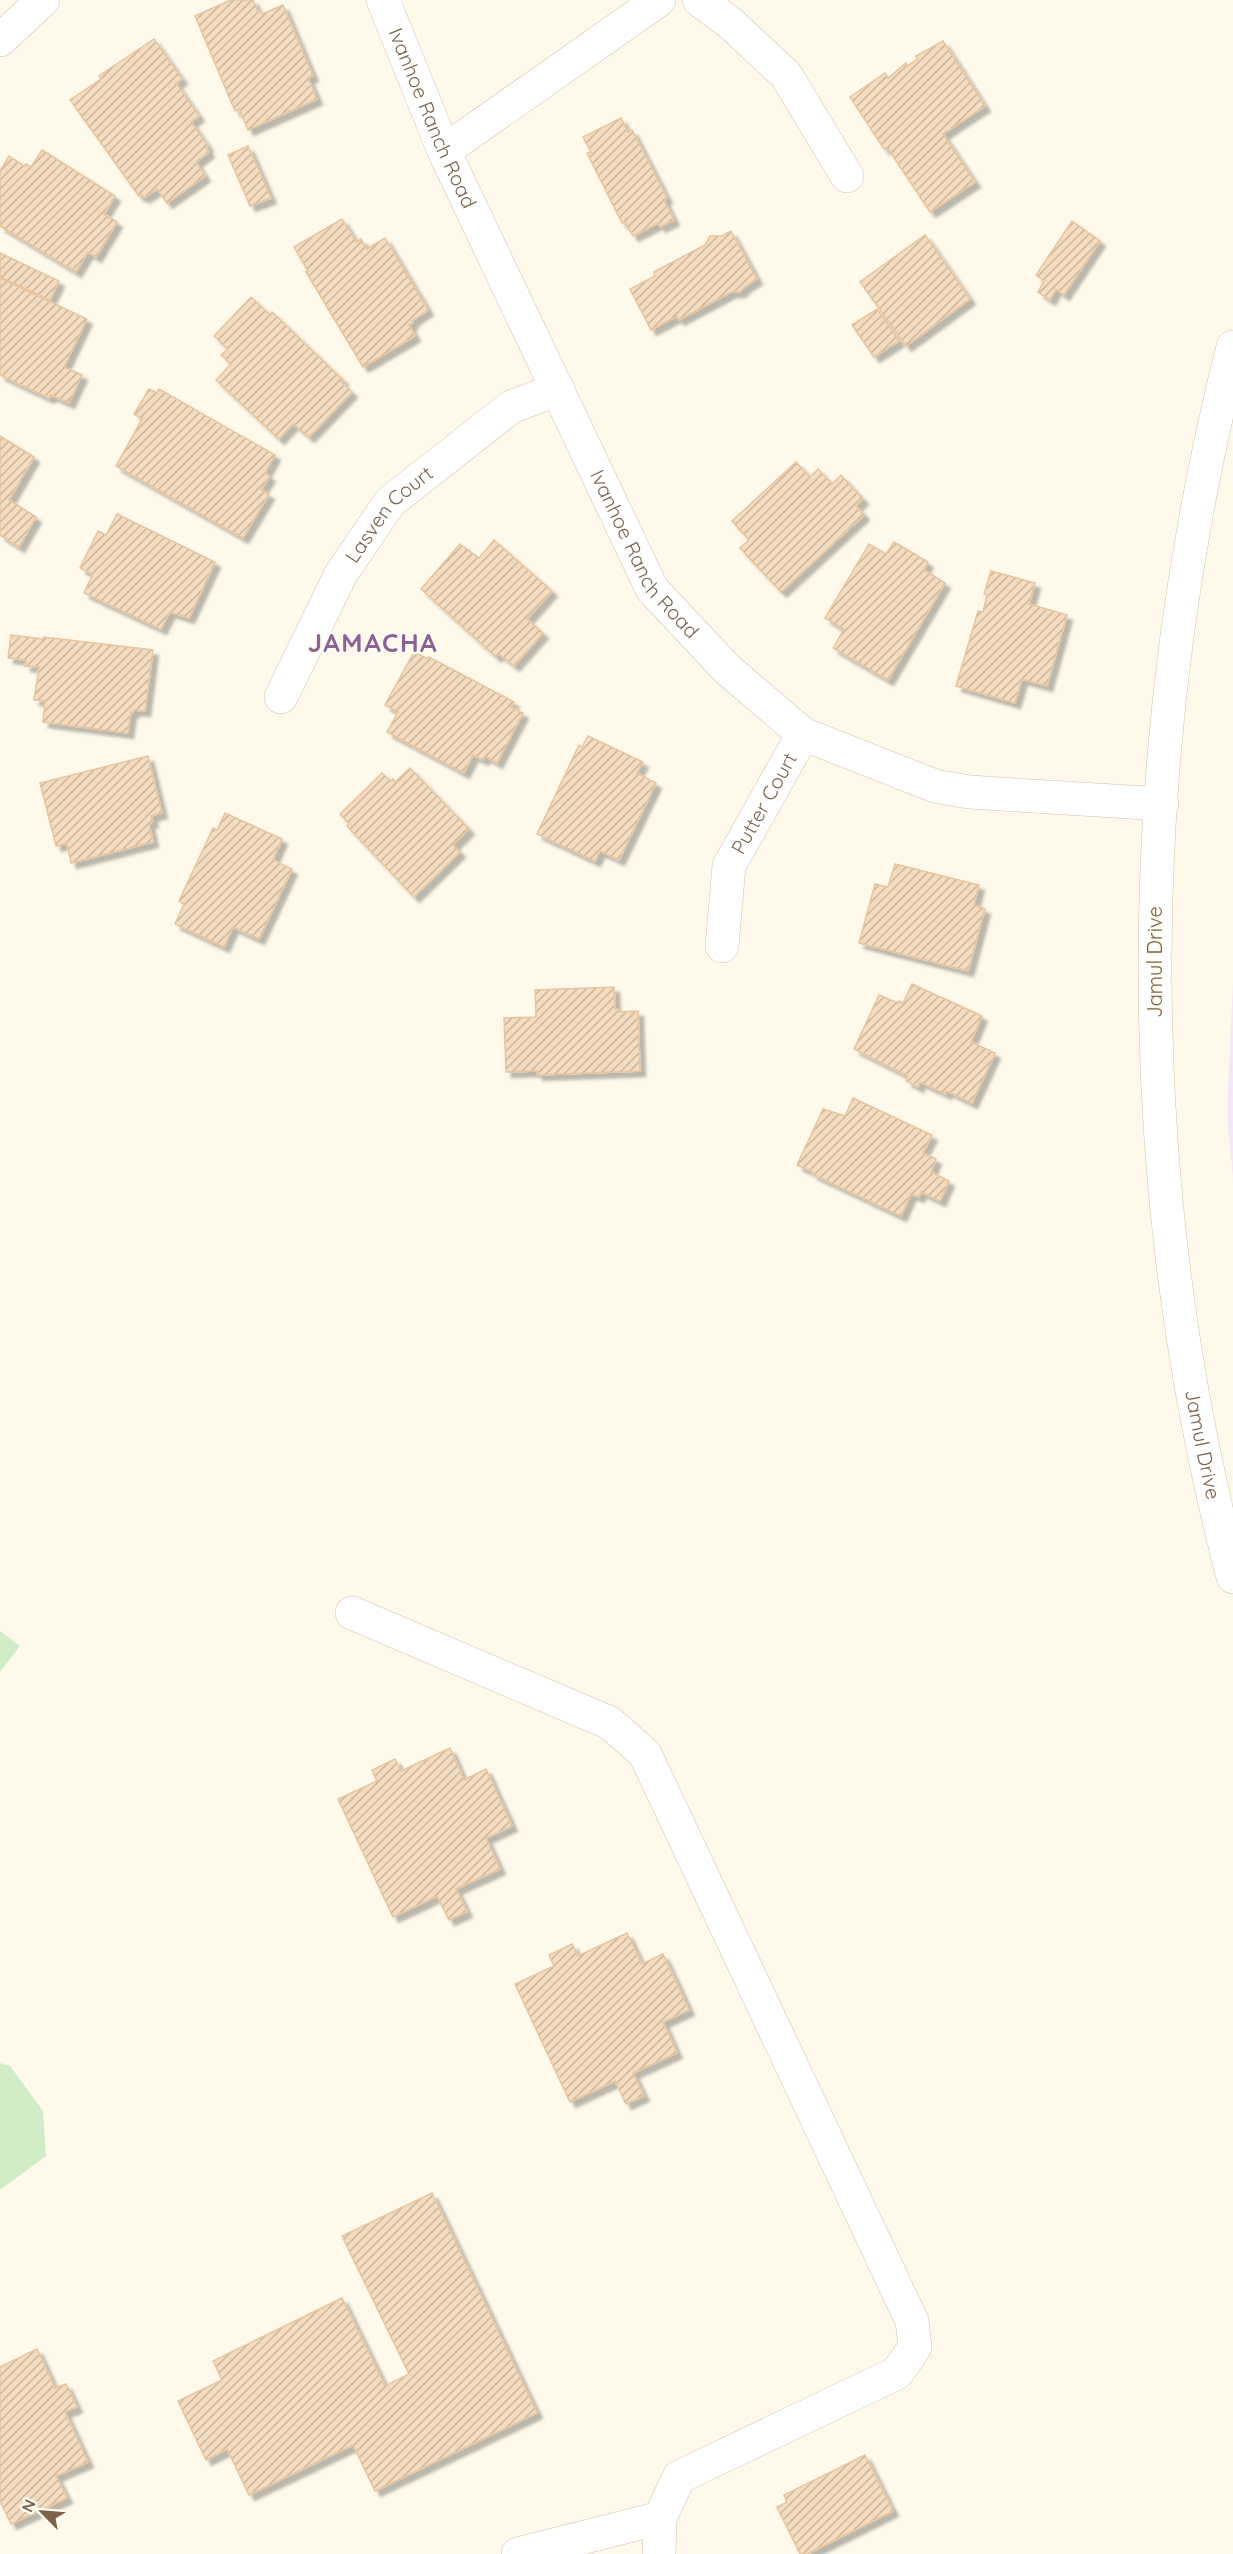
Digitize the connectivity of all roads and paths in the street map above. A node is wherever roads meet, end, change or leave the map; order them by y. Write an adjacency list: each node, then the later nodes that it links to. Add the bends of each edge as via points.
1 (43, 0): 5 (street)
2 (383, 0): 6 (street, Ivanhoe Ranch Road)
3 (659, 0): 6 (street)
4 (699, 0): 7 (street, via 786,75)
5 (0, 40)
6 (444, 152): 9 (street, Ivanhoe Ranch Road)
7 (846, 176)
8 (1233, 347): 12 (street, Jamul Drive, via 1197,508 1179,622)
9 (558, 389): 10 (street, Lasven Court, via 511,407 390,502 341,574); 11 (street, Ivanhoe Ranch Road, via 652,589 727,669)
10 (281, 697)
11 (803, 734): 12 (street, Ivanhoe Ranch Road, via 935,786 969,792); 13 (street, Putter Court, via 729,866)
12 (1161, 804): 14 (street, Jamul Drive, via 1155,891 1155,997 1166,1208 1196,1415)
13 (722, 946)
14 (1233, 1576)
15 (352, 1613): 16 (street, via 610,1723 645,1754 912,2321 915,2347 897,2373 679,2477)
16 (660, 2518): 17 (street); 18 (street)
17 (518, 2554)
18 (659, 2554)

